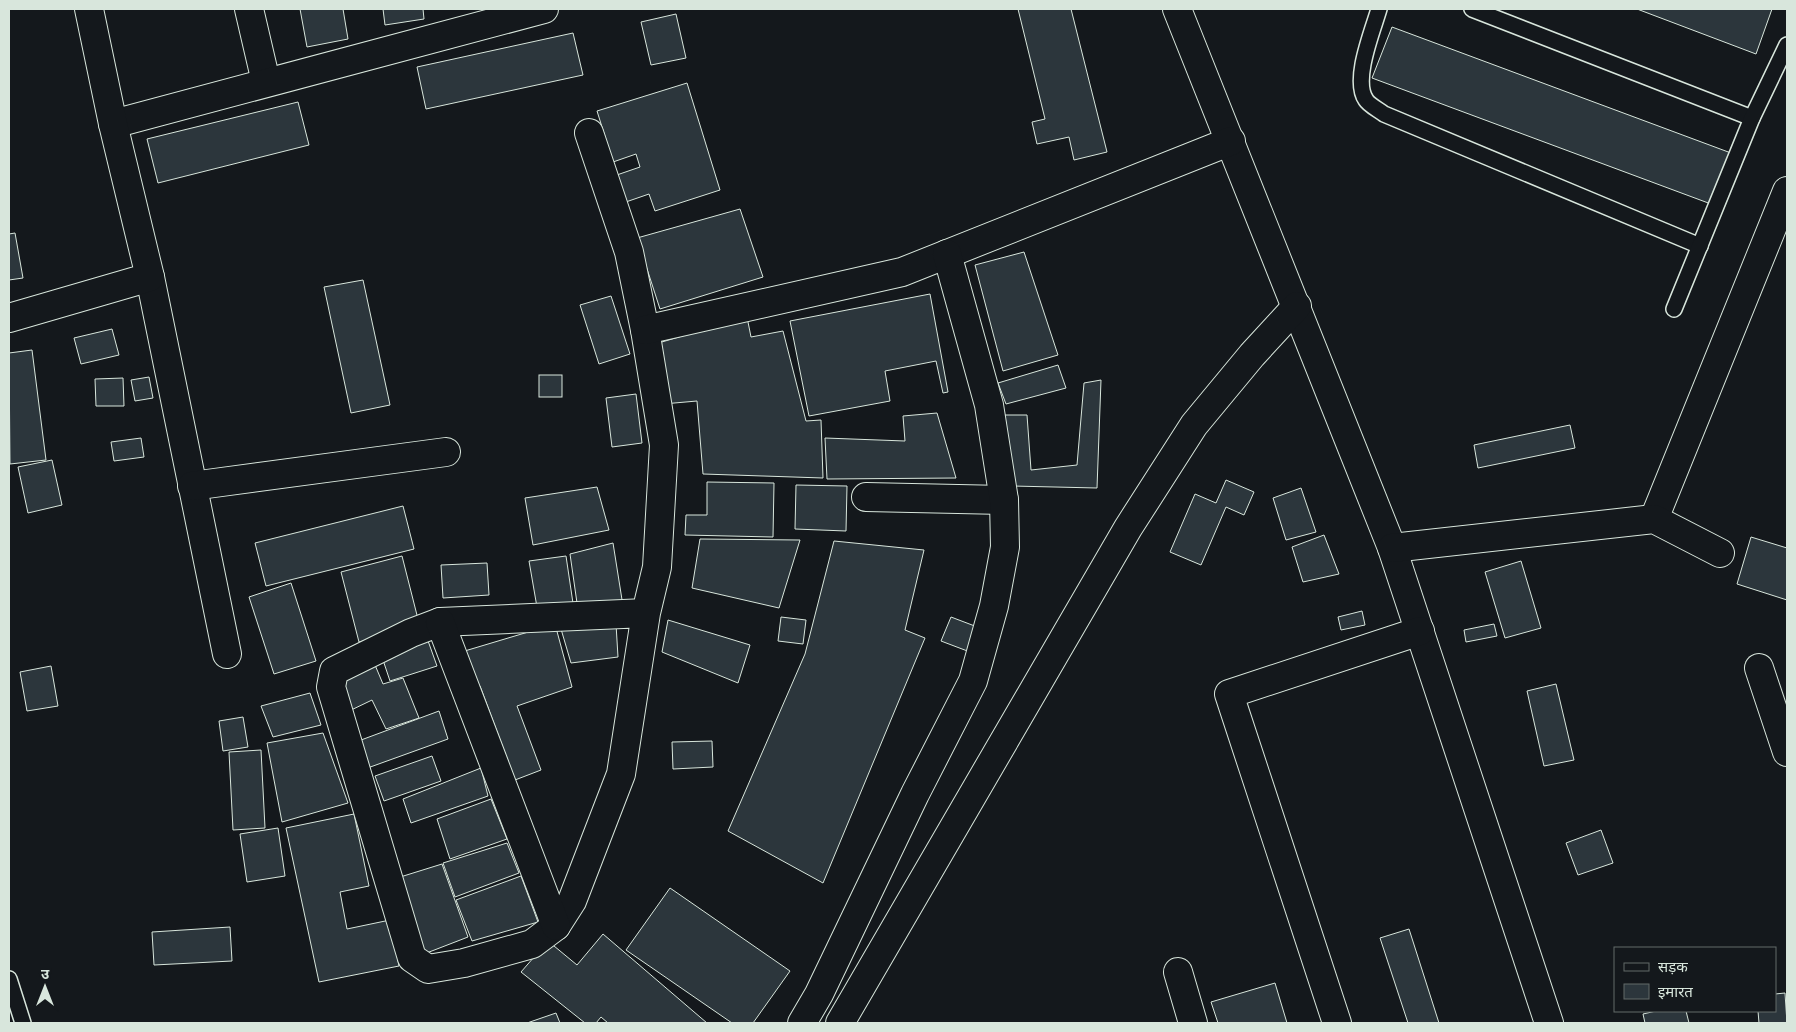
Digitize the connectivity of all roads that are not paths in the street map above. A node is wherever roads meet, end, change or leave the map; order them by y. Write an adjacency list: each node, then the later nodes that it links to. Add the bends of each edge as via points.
1 (89, 9): 11 (street)
2 (249, 9): 9 (street)
3 (544, 9): 7 (street)
4 (1177, 9): 13 (street)
5 (1379, 9): 15 (lane, via 1363,64 1361,83 1366,100 1384,114)
6 (1472, 9): 10 (lane)
7 (467, 18): 9 (street)
8 (1787, 45): 10 (lane)
9 (266, 82): 11 (street)
10 (1752, 118): 15 (lane)
11 (113, 124): 17 (street)
12 (589, 133): 21 (street, via 629,252)
13 (1231, 141): 16 (street); 18 (street)
14 (1787, 191): 26 (street)
15 (1700, 246): 19 (lane)
16 (947, 254): 21 (street, via 902,272); 25 (street, via 990,405)
17 (150, 277): 20 (street); 23 (street)
18 (1297, 306): 27 (street); 40 (street, via 1194,425 1128,528)
19 (1674, 309)
20 (9, 318)
21 (645, 330): 29 (street, via 664,445 656,568)
22 (446, 452): 23 (street)
23 (192, 486): 32 (street)
24 (866, 497): 25 (street)
25 (1004, 500): 39 (street, via 1005,547 994,606 973,681)
26 (1654, 519): 27 (street); 28 (street)
27 (1392, 548): 31 (street)
28 (1720, 553)
29 (646, 612): 30 (street); 35 (street, via 621,774 572,901)
30 (440, 622): 35 (street); 35 (street, via 334,671 331,687 412,958 428,969 464,962 532,944)
31 (1420, 631): 42 (street, via 1229,694); 43 (street)
32 (227, 654)
33 (1759, 668): 34 (street)
34 (1787, 752)
35 (556, 926)
36 (1178, 972): 41 (street)
37 (9, 979): 38 (lane)
38 (23, 1023)
39 (802, 1023)
40 (840, 1023)
41 (1193, 1023)
42 (1337, 1023)
43 (1549, 1023)

